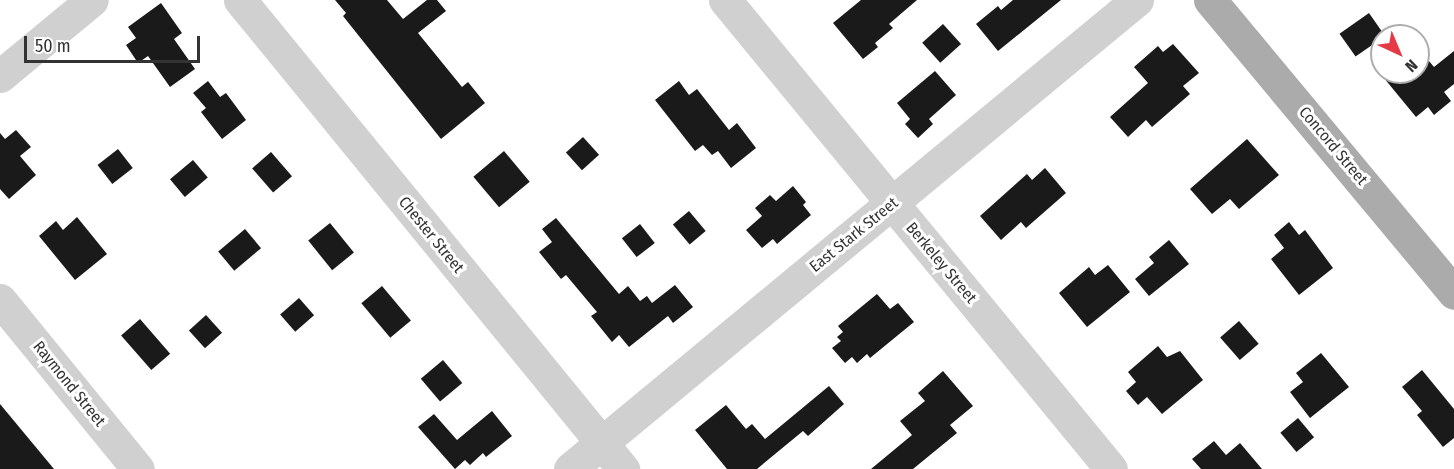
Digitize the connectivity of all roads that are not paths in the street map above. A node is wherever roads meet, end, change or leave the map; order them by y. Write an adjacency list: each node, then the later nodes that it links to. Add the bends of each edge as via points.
1 (92, 0): 6 (street)
2 (240, 0): 10 (street, Chester Street)
3 (725, 0): 7 (street, Berkeley Street)
4 (1137, 0): 7 (street, East Stark Street)
5 (1210, 0): 8 (main road, Concord Street)
6 (0, 76)
7 (892, 204): 10 (street, East Stark Street); 14 (street, Berkeley Street)
8 (1454, 293)
9 (0, 300): 11 (street, Raymond Street)
10 (601, 443): 12 (street, East Stark Street); 13 (street, Chester Street)
11 (138, 469)
12 (570, 469)
13 (623, 469)
14 (1111, 469)

